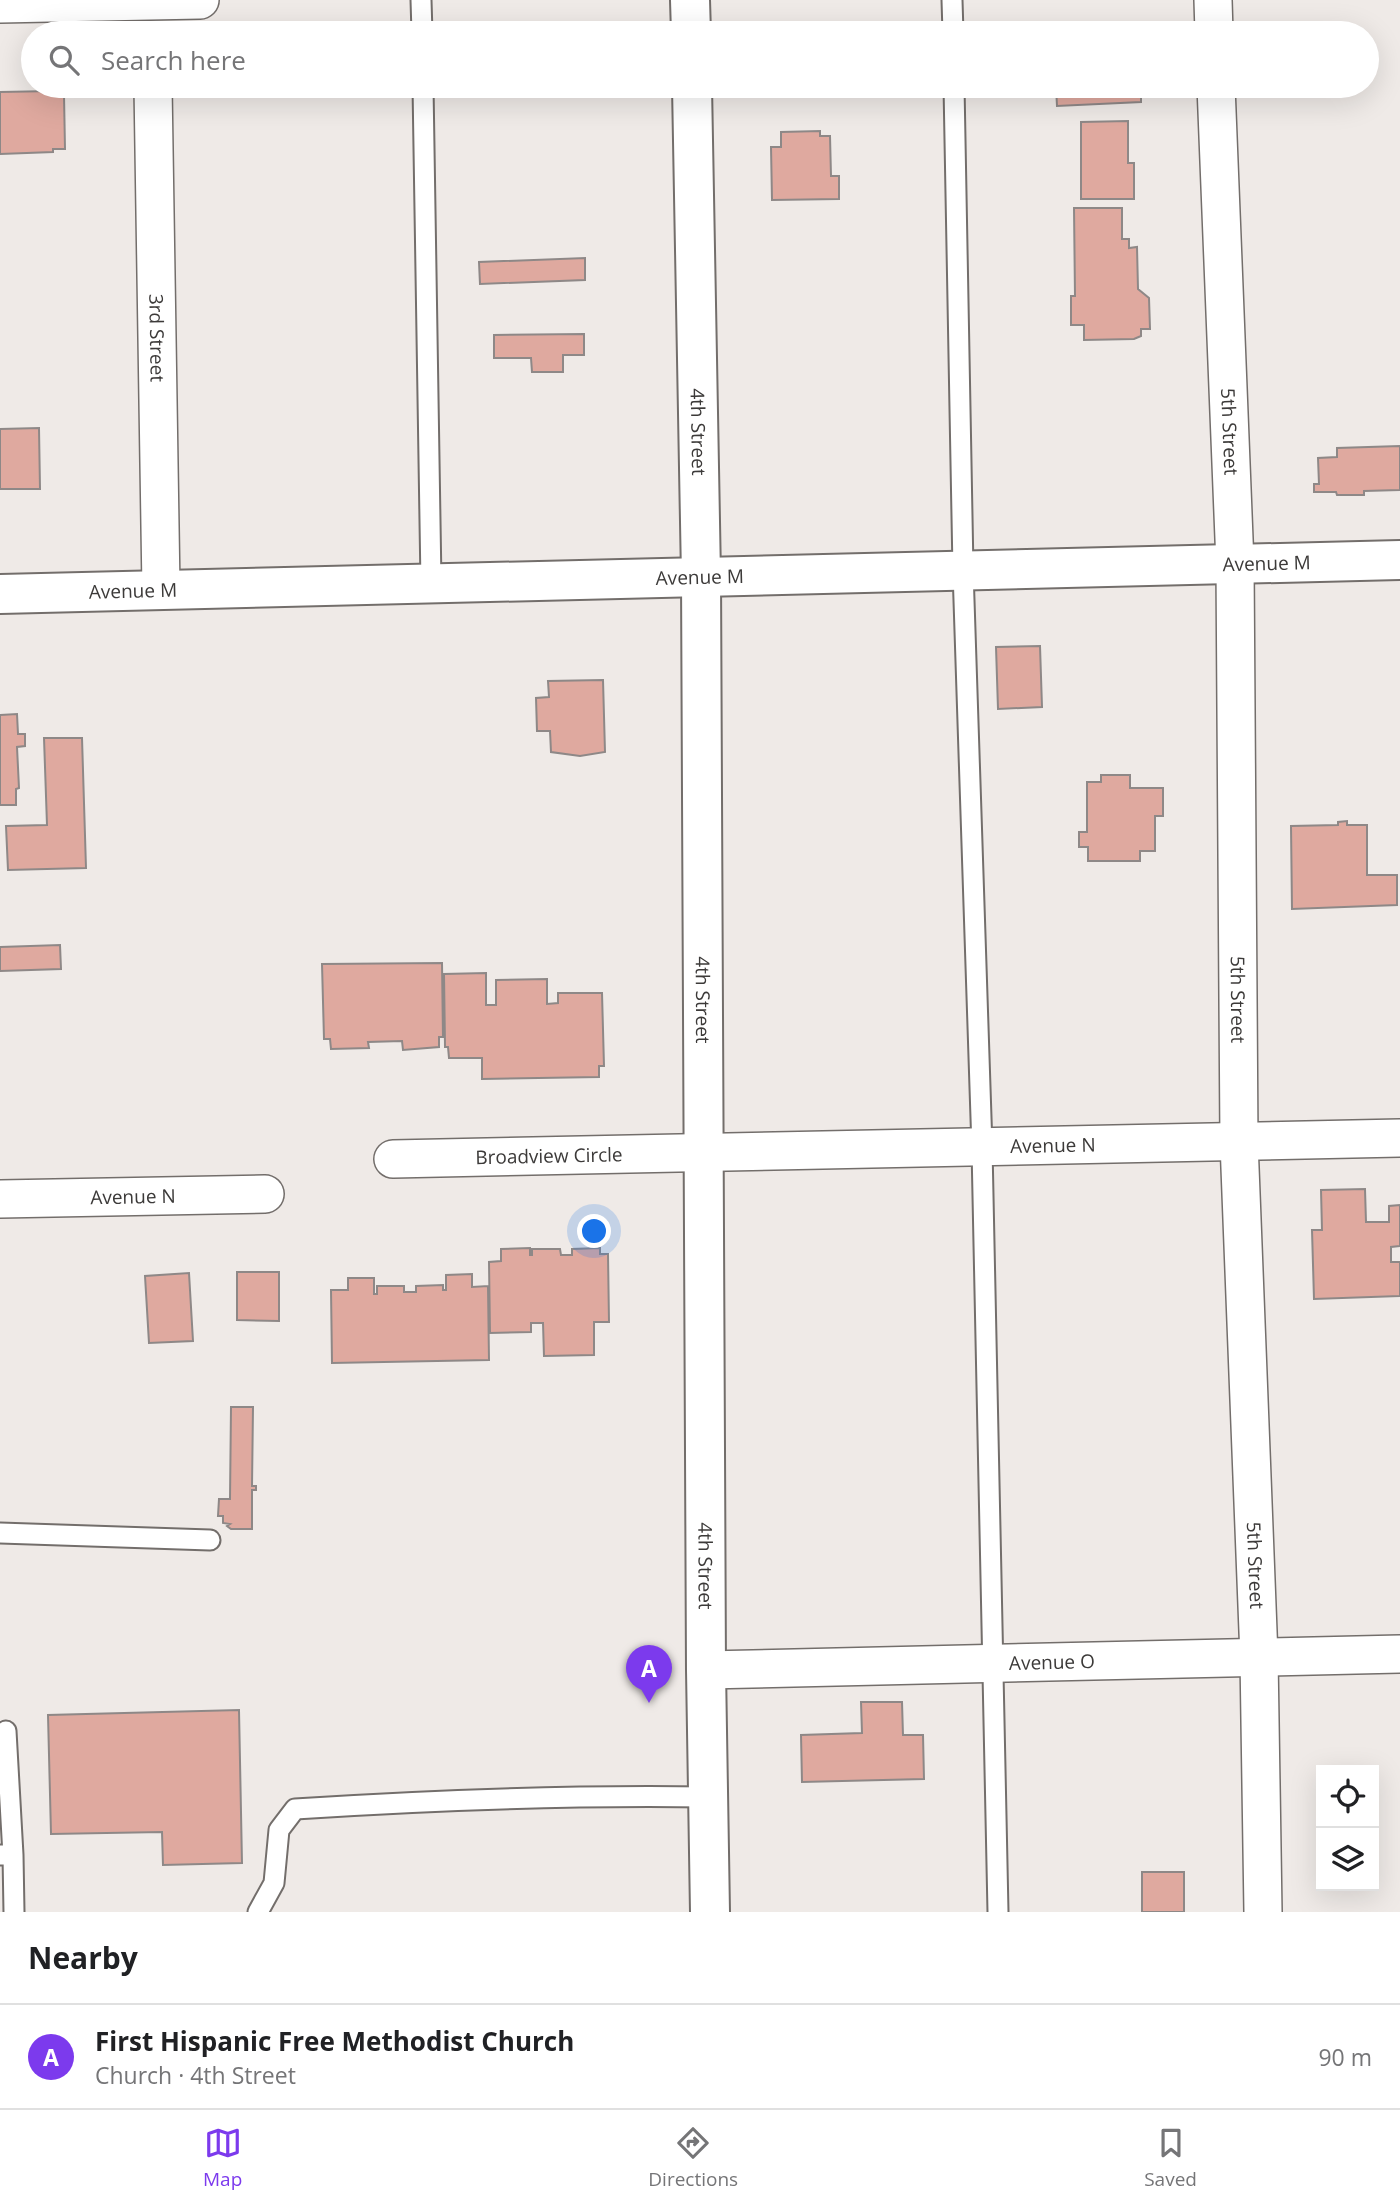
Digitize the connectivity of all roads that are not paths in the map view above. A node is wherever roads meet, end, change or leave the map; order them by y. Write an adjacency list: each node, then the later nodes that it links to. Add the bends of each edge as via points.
1 (152, 0): 2 (street); 7 (street); 8 (street)
2 (200, 0)
3 (421, 0): 9 (lane)
4 (690, 0): 10 (street)
5 (952, 0): 11 (lane)
6 (1213, 0): 12 (street)
7 (0, 4)
8 (152, 21)
9 (422, 21)
10 (691, 21)
11 (953, 21)
12 (1214, 21)
13 (153, 98): 23 (street, 3rd Street)
14 (422, 98): 22 (lane)
15 (692, 98): 21 (street, 4th Street)
16 (954, 98): 20 (lane)
17 (1216, 98): 19 (street, 5th Street)
18 (1400, 560): 19 (street, Avenue M)
19 (1235, 564): 20 (street, Avenue M); 26 (street, 5th Street)
20 (962, 570): 21 (street, Avenue M); 27 (lane)
21 (701, 576): 22 (street, Avenue M); 28 (street, 4th Street)
22 (431, 583): 23 (street, Avenue M)
23 (161, 589): 24 (street, Avenue M)
24 (0, 594)
25 (1400, 1138): 26 (street, Avenue N)
26 (1239, 1142): 27 (street, Avenue N); 35 (street, 5th Street)
27 (982, 1148): 28 (street, Avenue N); 36 (lane)
28 (704, 1154): 29 (street, Broadview Circle); 37 (street, 4th Street)
29 (393, 1160)
30 (265, 1194): 31 (street, Avenue N)
31 (0, 1199)
32 (0, 1533): 33 (lane)
33 (210, 1540)
34 (1400, 1654): 35 (street, Avenue O)
35 (1259, 1657): 36 (street, Avenue O); 45 (street, 5th Street)
36 (992, 1663): 37 (street, Avenue O); 44 (lane)
37 (706, 1670): 39 (street, 4th Street)
38 (6, 1731): 40 (lane)
39 (709, 1797): 42 (lane, via 295,1809 279,1830 274,1883); 43 (street, 4th Street)
40 (6, 1855): 41 (lane)
41 (14, 1912)
42 (258, 1912)
43 (710, 1912)
44 (998, 1912)
45 (1264, 1912)

